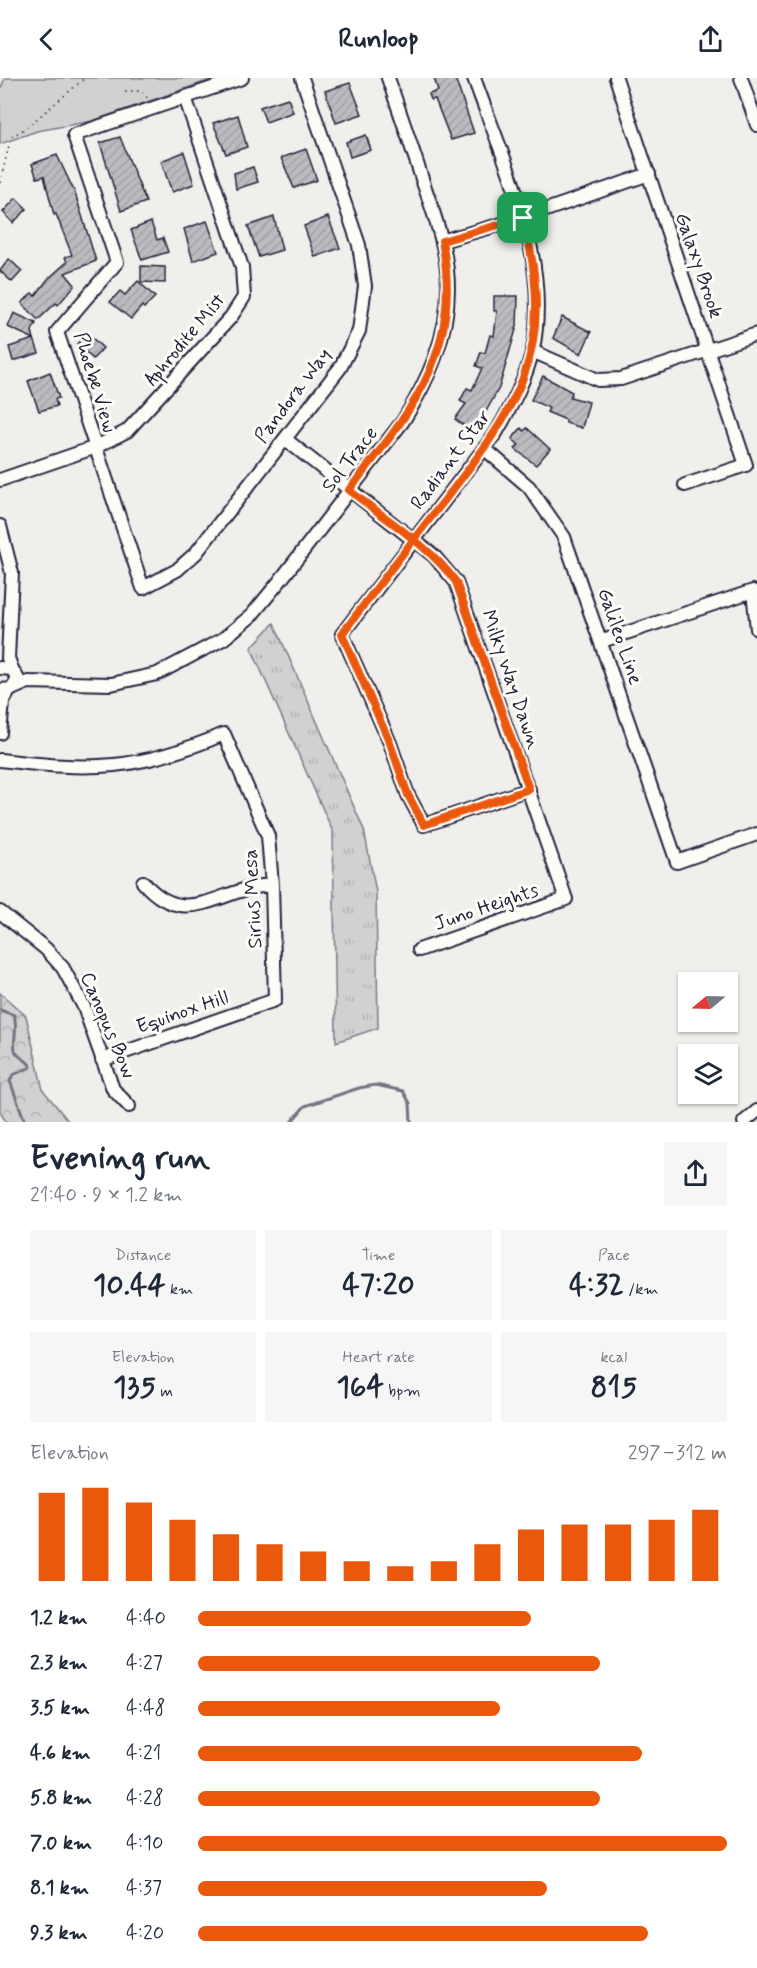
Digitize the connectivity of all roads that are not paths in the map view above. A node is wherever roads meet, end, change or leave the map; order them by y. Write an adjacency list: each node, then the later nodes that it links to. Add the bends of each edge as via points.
1 (242, 78): 7 (street)
2 (302, 78): 15 (street, Pandora Way, via 358,245 365,286 359,331 340,368)
3 (388, 78): 11 (street, Sol Trace)
4 (474, 78): 10 (street, Radiant Star)
5 (616, 78): 9 (street, Galaxy Brook)
6 (741, 78): 8 (street)
7 (185, 97): 16 (street, Aphrodite Mist, via 242,267 244,297 231,317 144,415 127,431); 16 (street, Phoebe View, via 74,135 117,262 57,332)
8 (757, 125)
9 (649, 174): 10 (street); 14 (street, Galaxy Brook)
10 (523, 218): 11 (street); 13 (street, Radiant Star, via 536,284)
11 (442, 241): 20 (street, Sol Trace, via 448,290 445,320 431,369 403,421)
12 (757, 334): 14 (street)
13 (532, 351): 14 (street, via 598,380 640,374); 17 (street, Radiant Star, via 510,410)
14 (708, 351): 19 (street, Galaxy Brook, via 746,465)
15 (285, 439): 20 (street, Milky Way Dawn); 23 (street, Pandora Way, via 196,553 177,570)
16 (96, 447): 18 (street, Aphrodite Mist); 23 (street, Phoebe View)
17 (485, 449): 22 (street, Radiant Star); 26 (street, Galileo Line, via 516,473 554,520 572,555)
18 (0, 480)
19 (685, 485)
20 (349, 490): 22 (street, Milky Way Dawn); 28 (street, Sol Trace, via 258,608 223,639 157,674 122,681)
21 (0, 526): 24 (street, via 12,573)
22 (412, 540): 32 (street, Milky Way Dawn, via 434,556 456,582); 32 (street, Radiant Star, via 342,634 390,743 408,795 424,825)
23 (144, 588)
24 (6, 597): 27 (street)
25 (757, 629): 26 (street, via 753,591)
26 (602, 641): 33 (street, Galileo Line, via 677,862)
27 (7, 667): 28 (street); 29 (street, via 17,683)
28 (28, 682): 29 (street, Sol Trace)
29 (5, 693): 30 (street)
30 (0, 733)
31 (0, 760): 35 (street, Sirius Mesa, via 111,767 163,757 224,734 268,836)
32 (529, 789): 36 (street, Milky Way Dawn)
33 (757, 834)
34 (144, 882): 35 (street, via 158,898 179,907 254,886)
35 (272, 885): 39 (street, Sirius Mesa)
36 (566, 899): 38 (street, Juno Heights)
37 (0, 912): 40 (street, Canopus Bow, via 63,968 84,1007)
38 (419, 950)
39 (275, 1000): 40 (street, Equinox Hill)
40 (102, 1060): 41 (street, Canopus Bow, via 113,1089)
41 (129, 1106)
42 (757, 1111): 43 (street)
43 (744, 1122)

